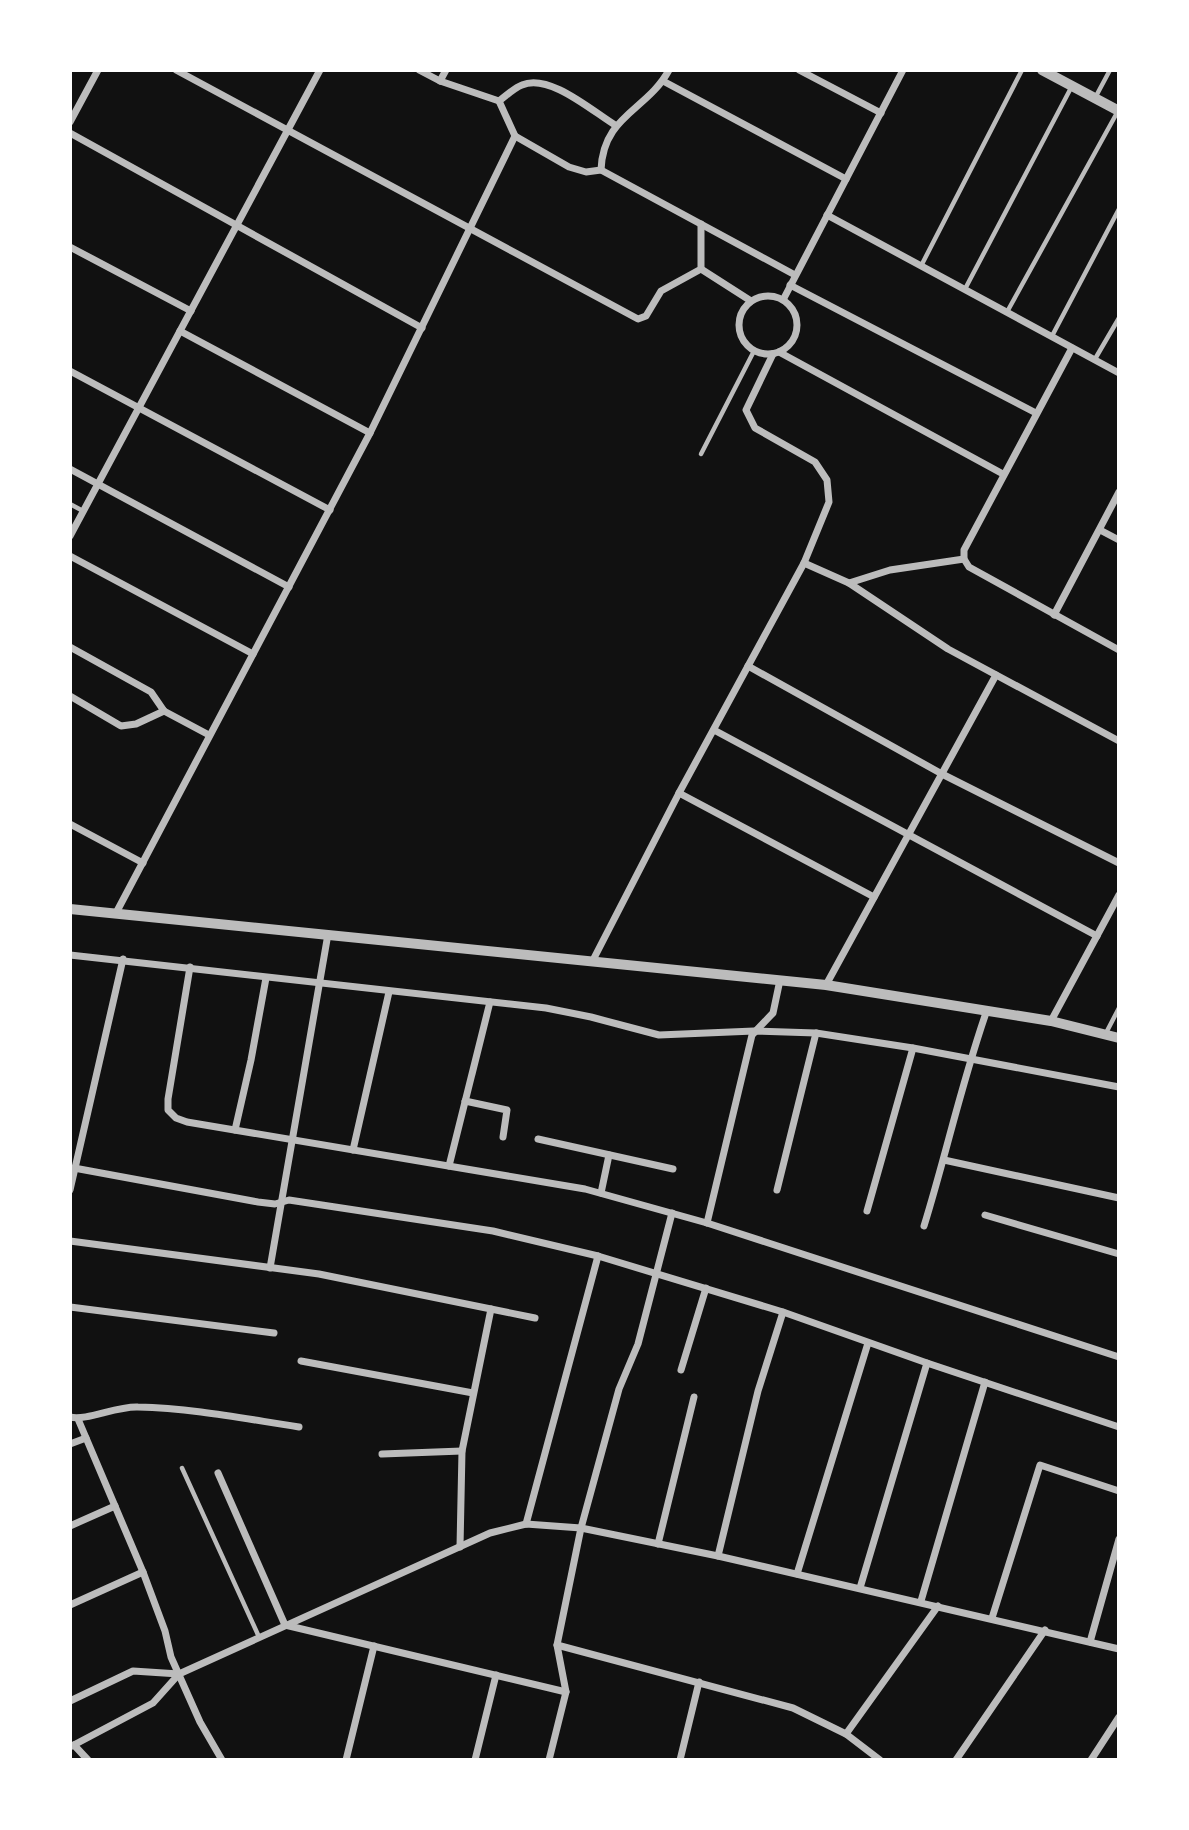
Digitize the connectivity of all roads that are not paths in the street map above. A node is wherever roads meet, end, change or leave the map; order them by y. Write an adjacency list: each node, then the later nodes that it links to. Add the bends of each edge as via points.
1 (97, 70): 19 (street)
2 (176, 70): 21 (street)
3 (320, 70): 21 (street)
4 (419, 70): 12 (street)
5 (446, 70): 12 (street)
6 (669, 70): 13 (street)
7 (799, 70): 18 (street)
8 (903, 70): 18 (street)
9 (1022, 70): 32 (lane)
10 (1042, 70): 14 (street)
11 (1110, 70): 15 (lane)
12 (440, 81): 16 (street)
13 (663, 82): 20 (street); 25 (street)
14 (1072, 86): 15 (street); 36 (lane)
15 (1095, 98): 17 (street)
16 (499, 101): 20 (street, via 521,85 537,81 550,84); 23 (street)
17 (1118, 111): 40 (lane)
18 (881, 113): 25 (street)
19 (70, 122)
20 (615, 125): 24 (street, via 601,151)
21 (287, 131): 29 (street); 30 (street)
22 (70, 133): 29 (street)
23 (515, 136): 24 (street, via 569,167); 30 (street)
24 (601, 170): 28 (street)
25 (846, 178): 27 (street)
26 (1119, 209): 44 (lane)
27 (827, 215): 32 (street); 34 (street)
28 (701, 224): 33 (street); 34 (street)
29 (236, 225): 39 (street); 42 (street)
30 (469, 230): 33 (street, via 638,319 646,316 661,291); 42 (street)
31 (70, 247): 39 (street)
32 (921, 266): 36 (street)
33 (701, 269): 38 (street)
34 (795, 275): 35 (street)
35 (790, 285): 37 (street); 52 (street)
36 (965, 289): 40 (street)
37 (783, 300): 38 (street, via 768,296); 47 (street, via 795,314 797,332 787,348)
38 (751, 301): 46 (street, via 739,327 741,337)
39 (191, 311): 43 (street)
40 (1007, 313): 44 (street)
41 (1119, 317): 48 (lane)
42 (422, 328): 53 (street)
43 (180, 331): 51 (street); 53 (street)
44 (1052, 337): 45 (street)
45 (1072, 348): 48 (street); 52 (street)
46 (754, 351): 47 (street); 54 (lane)
47 (776, 353): 56 (street); 67 (street, via 746,410 755,428 815,462 827,480 829,502)
48 (1094, 360): 50 (street)
49 (70, 371): 51 (street)
50 (1119, 373)
51 (139, 408): 57 (street); 60 (street)
52 (1036, 413): 56 (street)
53 (370, 433): 60 (street)
54 (701, 454)
55 (70, 469): 57 (street)
56 (1003, 474): 66 (street, via 964,550)
57 (98, 484): 61 (street); 69 (street)
58 (1119, 492): 62 (street)
59 (70, 504): 61 (lane)
60 (330, 509): 69 (street)
61 (83, 511): 63 (street)
62 (1100, 530): 64 (street); 70 (street)
63 (70, 536)
64 (1119, 540)
65 (70, 556): 73 (street)
66 (964, 559): 68 (street, via 890,570); 70 (street, via 969,568)
67 (804, 563): 68 (street); 74 (street)
68 (849, 583): 75 (street)
69 (289, 587): 73 (street)
70 (1054, 615): 72 (street)
71 (70, 647): 77 (street, via 151,692)
72 (1119, 650)
73 (253, 654): 79 (street)
74 (748, 666): 78 (street); 81 (street)
75 (996, 675): 80 (street); 81 (street)
76 (70, 696): 77 (street, via 121,726)
77 (164, 711): 79 (street)
78 (714, 730): 82 (street); 84 (street)
79 (209, 736): 85 (street)
80 (1119, 741)
81 (942, 774): 84 (street); 86 (street)
82 (679, 793): 88 (street); 95 (street)
83 (70, 824): 85 (street)
84 (908, 834): 88 (street); 92 (street)
85 (142, 863): 90 (street)
86 (1119, 863)
87 (1119, 895): 92 (street)
88 (874, 897): 100 (street)
89 (70, 909): 90 (street)
90 (116, 913): 91 (street)
91 (328, 934): 95 (street); 99 (street)
92 (1097, 936): 105 (street)
93 (70, 955): 94 (street)
94 (123, 959): 96 (street); 122 (street)
95 (592, 961): 98 (street)
96 (190, 967): 97 (street); 114 (street, via 168,1110 187,1122)
97 (266, 978): 99 (street); 114 (street)
98 (780, 980): 100 (street); 106 (street, via 773,1013)
99 (320, 983): 101 (street); 117 (street)
100 (826, 985): 104 (street)
101 (389, 992): 102 (street); 118 (street)
102 (490, 1002): 106 (street, via 546,1008 659,1035); 113 (street)
103 (1119, 1008): 108 (lane)
104 (987, 1010): 105 (street); 111 (street)
105 (1051, 1021): 108 (street)
106 (754, 1031): 107 (street); 132 (street)
107 (816, 1033): 110 (street); 125 (street)
108 (1106, 1033): 109 (street)
109 (1119, 1038)
110 (913, 1048): 111 (street); 129 (street)
111 (969, 1060): 112 (street); 120 (street)
112 (1119, 1087)
113 (465, 1101): 115 (street, via 508,1110); 121 (street)
114 (235, 1130): 117 (street)
115 (503, 1137)
116 (538, 1139): 119 (street)
117 (292, 1140): 118 (street); 128 (street)
118 (353, 1150): 121 (street)
119 (609, 1155): 123 (street); 126 (street)
120 (944, 1160): 127 (street); 133 (street)
121 (449, 1166): 126 (street)
122 (74, 1168): 124 (street); 128 (street, via 258,1202)
123 (673, 1169)
124 (70, 1190)
125 (777, 1190)
126 (601, 1193): 130 (street)
127 (1119, 1198)
128 (281, 1201): 136 (street, via 493,1231); 137 (street)
129 (867, 1211)
130 (673, 1213): 132 (street); 138 (street)
131 (985, 1215): 135 (street)
132 (707, 1223): 146 (street)
133 (924, 1226)
134 (70, 1241): 137 (street)
135 (1119, 1254)
136 (598, 1256): 138 (street); 164 (street)
137 (270, 1268): 141 (street)
138 (657, 1274): 139 (street); 166 (street)
139 (706, 1288): 142 (street); 149 (street)
140 (70, 1307): 144 (street)
141 (491, 1309): 143 (street); 151 (street)
142 (783, 1312): 145 (street); 170 (street, via 758,1391)
143 (535, 1318)
144 (274, 1333)
145 (868, 1343): 148 (street); 172 (street)
146 (1119, 1357)
147 (301, 1361): 151 (street)
148 (927, 1363): 150 (street); 173 (street)
149 (681, 1370)
150 (985, 1382): 155 (street); 174 (street)
151 (473, 1393): 158 (street)
152 (694, 1397): 168 (street)
153 (74, 1418): 154 (street, via 139,1407); 156 (street)
154 (299, 1427)
155 (1119, 1427)
156 (86, 1438): 157 (street); 163 (street)
157 (70, 1444)
158 (462, 1451): 159 (street); 169 (street)
159 (382, 1454)
160 (182, 1468): 180 (lane)
161 (218, 1473): 178 (street)
162 (1119, 1491): 177 (street, via 1040,1465)
163 (115, 1506): 165 (street); 171 (street)
164 (526, 1524): 166 (street); 169 (street)
165 (70, 1526)
166 (581, 1528): 168 (street); 182 (street)
167 (1119, 1539): 181 (street)
168 (658, 1544): 170 (street)
169 (460, 1547): 178 (street)
170 (718, 1556): 172 (street)
171 (143, 1572): 175 (street); 185 (street)
172 (797, 1574): 173 (street)
173 (860, 1588): 174 (street)
174 (921, 1601): 176 (street)
175 (70, 1605)
176 (939, 1606): 177 (street); 191 (street)
177 (992, 1618): 179 (street)
178 (285, 1625): 180 (street); 183 (street)
179 (1045, 1630): 181 (street); 200 (street)
180 (259, 1637): 185 (street)
181 (1090, 1642): 184 (street)
182 (557, 1645): 187 (street); 188 (street)
183 (374, 1646): 186 (street); 195 (street)
184 (1119, 1649)
185 (179, 1674): 189 (street, via 133,1671); 192 (street, via 153,1703); 194 (street)
186 (496, 1675): 188 (street); 196 (street)
187 (699, 1682): 191 (street, via 793,1708); 198 (street)
188 (566, 1692): 197 (street)
189 (70, 1701)
190 (1119, 1717): 201 (street)
191 (846, 1734): 199 (street)
192 (72, 1746): 193 (street)
193 (88, 1760)
194 (222, 1760)
195 (346, 1760)
196 (475, 1760)
197 (549, 1760)
198 (680, 1760)
199 (880, 1760)
200 (956, 1760)
201 (1091, 1760)

